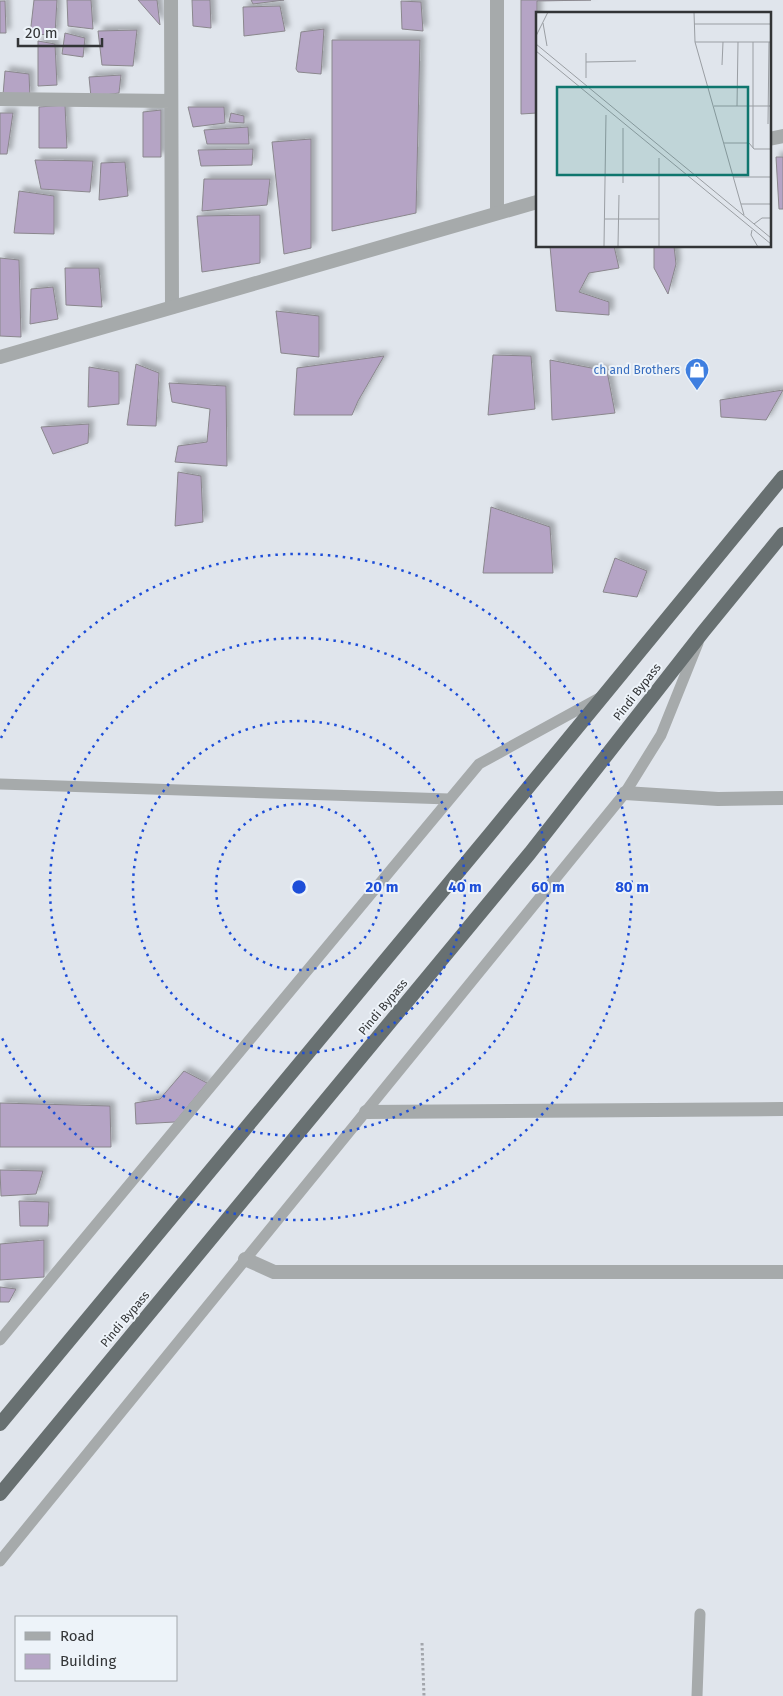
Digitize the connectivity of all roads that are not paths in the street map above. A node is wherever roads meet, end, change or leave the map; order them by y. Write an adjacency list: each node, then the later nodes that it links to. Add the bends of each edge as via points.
1 (171, 0): 4 (street)
2 (496, 0): 8 (street)
3 (0, 99): 4 (street)
4 (171, 101): 9 (street)
5 (783, 136): 6 (street)
6 (770, 139)
7 (536, 202): 8 (street)
8 (496, 212): 9 (street)
9 (172, 307): 10 (street)
10 (0, 357)
11 (783, 477): 14 (highway, Pindi Bypass)
12 (783, 534): 13 (highway, Pindi Bypass)
13 (703, 632): 16 (lane, via 661,736); 25 (highway, Pindi Bypass, via 530,853)
14 (606, 694): 18 (lane, via 478,764); 24 (highway, Pindi Bypass)
15 (0, 784): 18 (lane)
16 (625, 793): 17 (street, via 718,799); 20 (lane)
17 (783, 798)
18 (450, 799): 23 (lane)
19 (783, 1109): 20 (street)
20 (366, 1112): 21 (lane)
21 (245, 1259): 22 (street, via 274,1272); 26 (lane)
22 (783, 1272)
23 (0, 1340)
24 (0, 1424)
25 (0, 1494)
26 (0, 1562)
27 (700, 1614): 28 (lane)
28 (697, 1696)

